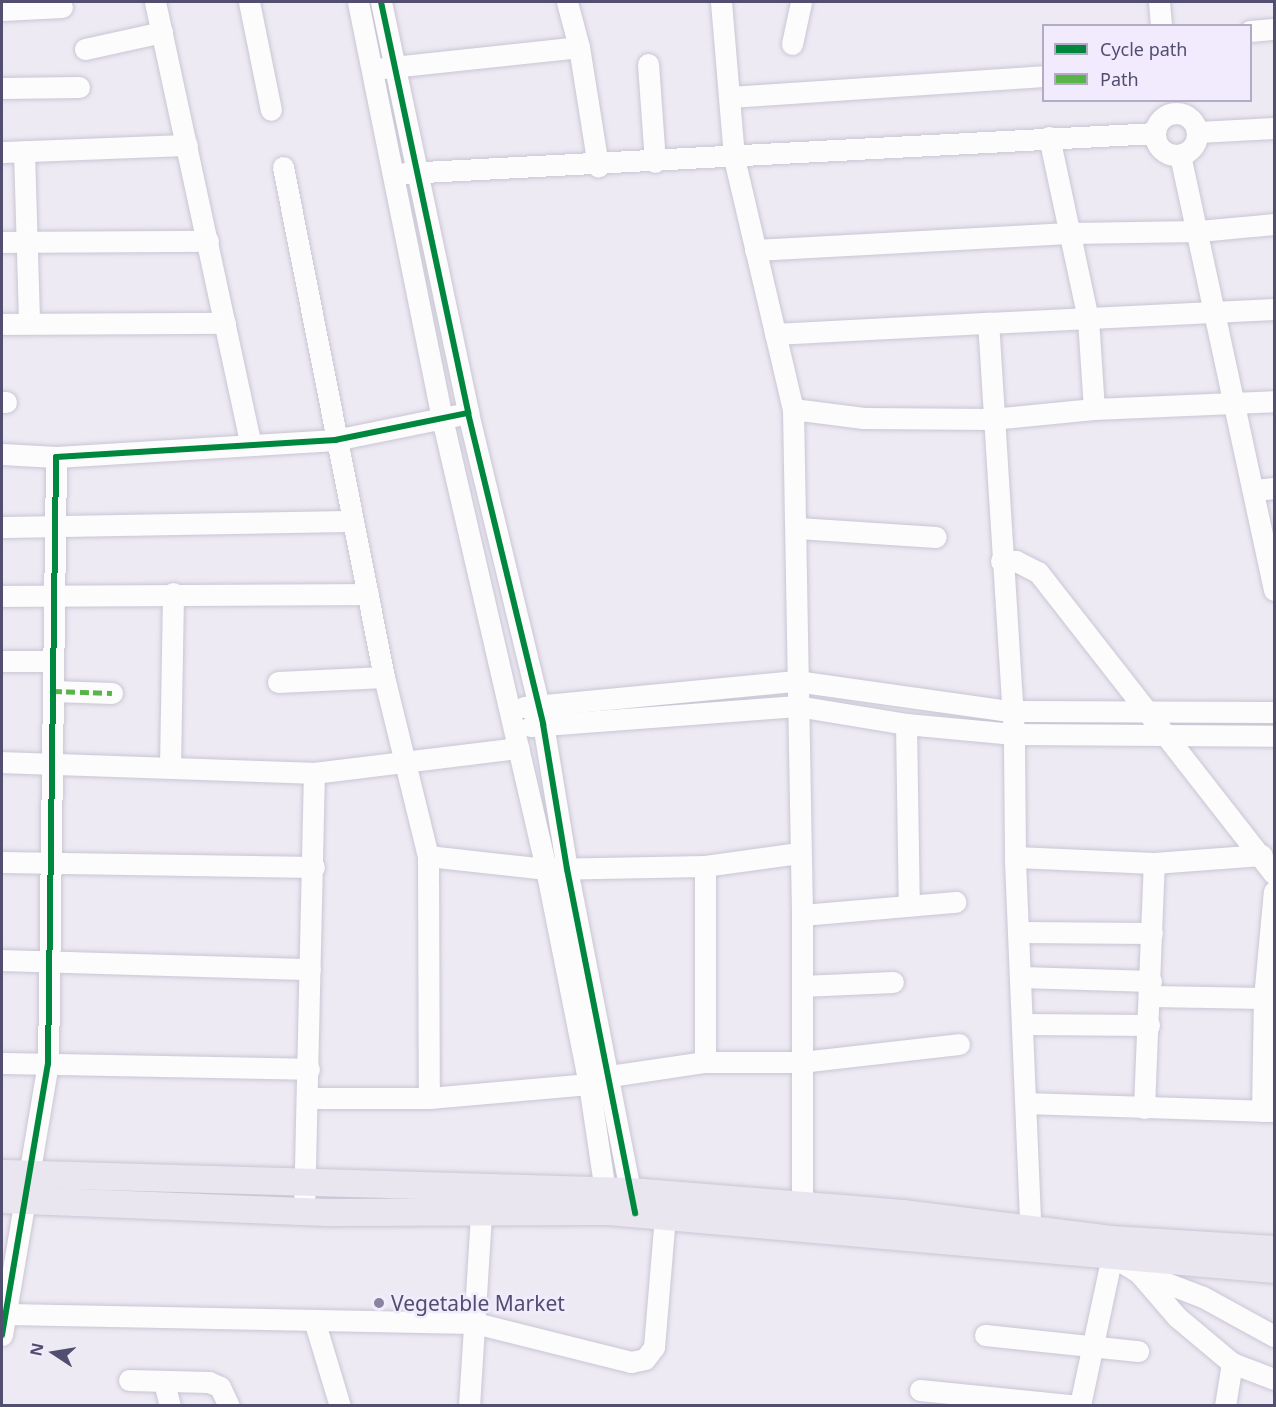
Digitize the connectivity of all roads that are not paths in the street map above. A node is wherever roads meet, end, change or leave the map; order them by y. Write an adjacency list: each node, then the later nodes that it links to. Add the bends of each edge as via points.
1 (155, 2): 14 (street)
2 (249, 2): 26 (street)
3 (358, 2): 20 (street)
4 (381, 2): 19 (street)
5 (567, 2): 16 (street)
6 (721, 2): 24 (street)
7 (801, 2): 15 (street)
8 (1159, 2): 11 (street)
9 (62, 7): 10 (street)
10 (2, 10)
11 (1161, 24)
12 (1275, 29): 13 (street)
13 (1252, 31)
14 (162, 32): 17 (street); 31 (street)
15 (792, 44)
16 (579, 47): 19 (street); 38 (street)
17 (85, 49)
18 (648, 64): 36 (street)
19 (395, 67): 20 (street); 39 (street)
20 (372, 69): 40 (street)
21 (1042, 76): 24 (street)
22 (79, 87): 23 (street)
23 (2, 88)
24 (729, 97): 35 (street)
25 (1170, 107): 28 (street, via 1191,118); 29 (street)
26 (271, 110)
27 (1275, 128): 28 (street)
28 (1198, 132): 34 (street, via 1195,144)
29 (1155, 133): 30 (street); 34 (street, via 1165,152)
30 (1049, 137): 35 (street); 43 (street)
31 (187, 145): 32 (street); 44 (street)
32 (24, 151): 33 (street); 46 (street)
33 (2, 152)
34 (1180, 154): 42 (street)
35 (734, 158): 36 (street); 47 (street)
36 (655, 162): 38 (street)
37 (283, 166): 63 (street)
38 (598, 166): 39 (street)
39 (418, 172): 40 (street); 60 (street)
40 (392, 174): 61 (street)
41 (1275, 224): 42 (street)
42 (1199, 231): 43 (street); 49 (street)
43 (1069, 233): 47 (street); 50 (street)
44 (208, 241): 46 (street); 53 (street)
45 (2, 242): 46 (street)
46 (28, 242): 51 (street)
47 (755, 250): 55 (street)
48 (1275, 309): 49 (street)
49 (1215, 310): 50 (street); 57 (street)
50 (1088, 319): 52 (street); 59 (street)
51 (29, 322): 53 (street); 54 (street)
52 (988, 322): 55 (street); 62 (street)
53 (225, 323): 64 (street)
54 (2, 324)
55 (775, 334): 58 (street)
56 (1275, 401): 57 (street)
57 (1235, 403): 59 (street); 67 (street)
58 (793, 409): 62 (street, via 863,418); 71 (street)
59 (1094, 409): 62 (street)
60 (468, 412): 61 (street); 91 (street)
61 (442, 418): 63 (street); 93 (street)
62 (992, 419): 73 (street)
63 (335, 440): 64 (street); 68 (street)
64 (252, 445): 66 (street)
65 (2, 454): 66 (street)
66 (56, 457): 70 (street)
67 (1265, 489): 74 (street)
68 (351, 521): 70 (street); 78 (street)
69 (2, 527): 70 (street)
70 (55, 527): 77 (street)
71 (798, 528): 72 (street); 83 (street)
72 (936, 537)
73 (1001, 561): 88 (street); 89 (street, via 1016,561 1038,572)
74 (1272, 567): 75 (street)
75 (1275, 590)
76 (173, 593): 77 (street); 78 (street); 100 (street)
77 (56, 594): 79 (street); 81 (street)
78 (369, 594): 82 (street)
79 (2, 596)
80 (2, 660): 81 (street)
81 (53, 661): 85 (street)
82 (384, 677): 84 (street); 99 (street)
83 (796, 681): 87 (street); 88 (street); 91 (street)
84 (278, 682)
85 (53, 691): 86 (street); 98 (street)
86 (112, 693)
87 (797, 706): 91 (street); 92 (street); 102 (street)
88 (1010, 711): 89 (street); 94 (street)
89 (1145, 712): 90 (street); 95 (street)
90 (1275, 712)
91 (540, 715): 93 (street); 111 (street)
92 (906, 724): 94 (street); 115 (street)
93 (513, 729): 99 (street); 111 (street)
94 (1014, 734): 95 (street); 105 (street)
95 (1164, 735): 96 (street); 103 (street)
96 (1275, 736)
97 (2, 762): 98 (street)
98 (51, 762): 100 (street); 108 (street)
99 (404, 762): 101 (street); 104 (street)
100 (170, 767): 101 (street)
101 (314, 773): 110 (street)
102 (800, 853): 109 (street); 116 (street)
103 (1262, 855): 107 (street); 112 (street)
104 (428, 856): 111 (street); 138 (street)
105 (1015, 857): 107 (street); 117 (street)
106 (2, 862): 108 (street)
107 (1154, 863): 118 (street)
108 (51, 864): 110 (street); 120 (street)
109 (705, 866): 111 (street); 130 (street)
110 (314, 867): 121 (street)
111 (556, 869): 135 (street); 136 (street)
112 (1275, 874)
113 (1275, 891): 126 (street)
114 (955, 902): 115 (street)
115 (909, 904): 116 (street)
116 (802, 915): 124 (street)
117 (1019, 932): 118 (street); 122 (street)
118 (1152, 933): 125 (street)
119 (2, 960): 120 (street)
120 (50, 961): 121 (street); 133 (street)
121 (310, 969): 134 (street)
122 (1021, 977): 125 (street); 127 (street)
123 (893, 982): 124 (street)
124 (802, 986): 131 (street)
125 (1151, 988): 126 (street); 128 (street)
126 (1264, 998): 141 (street)
127 (1023, 1024): 128 (street); 139 (street)
128 (1149, 1025): 140 (street)
129 (959, 1044): 131 (street)
130 (705, 1062): 131 (street); 135 (street)
131 (802, 1062): 150 (street)
132 (2, 1063): 133 (street)
133 (48, 1064): 134 (street); 142 (street)
134 (309, 1070): 137 (street)
135 (610, 1076): 136 (street); 146 (street)
136 (589, 1084): 138 (street); 146 (street)
137 (309, 1098): 138 (street); 144 (street)
138 (429, 1098)
139 (1028, 1103): 140 (street); 151 (street)
140 (1144, 1108): 141 (street)
141 (1268, 1111)
142 (31, 1172): 143 (main road); 144 (main road); 145 (street)
143 (2, 1173)
144 (306, 1182): 146 (main road); 147 (street)
145 (14, 1200): 147 (main road); 158 (street)
146 (620, 1202): 148 (main road); 149 (main road); 150 (main road, via 673,1198)
147 (304, 1211): 148 (main road)
148 (481, 1213): 157 (street)
149 (665, 1216): 150 (main road); 157 (street, via 654,1347 645,1359 631,1362)
150 (802, 1216): 151 (main road)
151 (1031, 1240): 152 (main road); 153 (main road)
152 (1275, 1249)
153 (1112, 1256): 154 (main road); 155 (street); 161 (street)
154 (1275, 1269)
155 (1139, 1273): 160 (street, via 1195,1293); 163 (street, via 1177,1317)
156 (314, 1320): 157 (street); 158 (street); 170 (street)
157 (475, 1323): 171 (street)
158 (3, 1325)
159 (985, 1335): 161 (street)
160 (1275, 1336)
161 (1094, 1347): 162 (street); 172 (street)
162 (1138, 1351)
163 (1232, 1363): 164 (street); 173 (street)
164 (1275, 1379)
165 (129, 1380): 166 (street)
166 (164, 1382): 168 (street); 169 (street, via 209,1382 220,1387)
167 (920, 1390): 172 (street)
168 (170, 1406)
169 (229, 1406)
170 (340, 1406)
171 (469, 1406)
172 (1081, 1406)
173 (1225, 1406)

